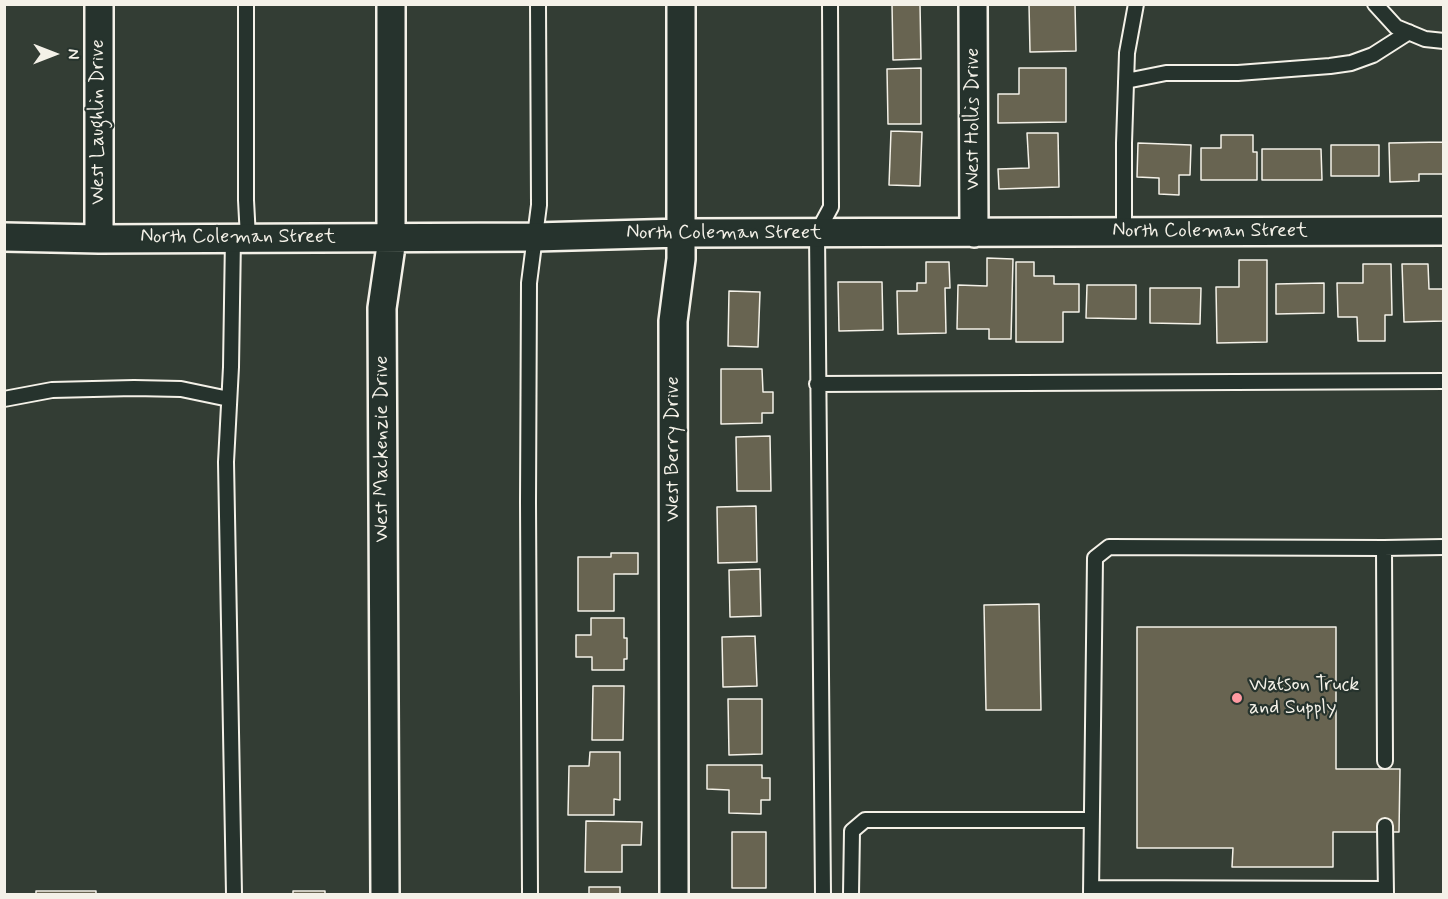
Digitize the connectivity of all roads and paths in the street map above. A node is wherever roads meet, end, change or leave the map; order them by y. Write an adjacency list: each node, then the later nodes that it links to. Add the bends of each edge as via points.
1 (99, 4): 22 (street, West Laughlin Drive)
2 (246, 4): 21 (lane, via 246,200)
3 (391, 4): 19 (street, West Mackenzie Drive)
4 (538, 4): 20 (lane, via 539,205)
5 (681, 4): 14 (street, West Berry Drive)
6 (830, 4): 15 (lane, via 831,207)
7 (973, 4): 16 (street, West Hollis Drive)
8 (1136, 4): 12 (lane)
9 (1376, 4): 10 (lane, via 1396,27)
10 (1409, 32): 11 (lane); 12 (lane, via 1373,55 1351,63 1238,73 1166,74)
11 (1443, 41)
12 (1126, 81): 17 (lane)
13 (1443, 231): 17 (street, North Coleman Street)
14 (681, 233): 15 (street, North Coleman Street); 20 (street, North Coleman Street); 37 (street, West Berry Drive, via 673,321)
15 (817, 233): 16 (street, North Coleman Street); 24 (lane)
16 (974, 233): 17 (street, North Coleman Street)
17 (1124, 233)
18 (4, 237): 22 (street, North Coleman Street)
19 (391, 237): 20 (street, North Coleman Street); 21 (street, North Coleman Street); 35 (street, West Mackenzie Drive, via 382,308)
20 (534, 237): 36 (lane, via 529,295)
21 (241, 238): 22 (street, North Coleman Street); 26 (lane)
22 (99, 239)
23 (1443, 381): 24 (lane)
24 (817, 384): 38 (lane)
25 (4, 399): 26 (lane, via 52,390 134,388 181,389)
26 (229, 399): 34 (lane, via 226,462)
27 (1443, 547): 28 (lane)
28 (1384, 548): 29 (lane); 30 (lane, via 1109,547 1095,558)
29 (1385, 761)
30 (1091, 820): 32 (lane); 39 (lane, via 865,820 852,831)
31 (1385, 826): 33 (lane)
32 (1091, 891): 33 (lane)
33 (1386, 892)
34 (234, 894)
35 (385, 894)
36 (530, 894)
37 (674, 894)
38 (823, 894)
39 (851, 894)

